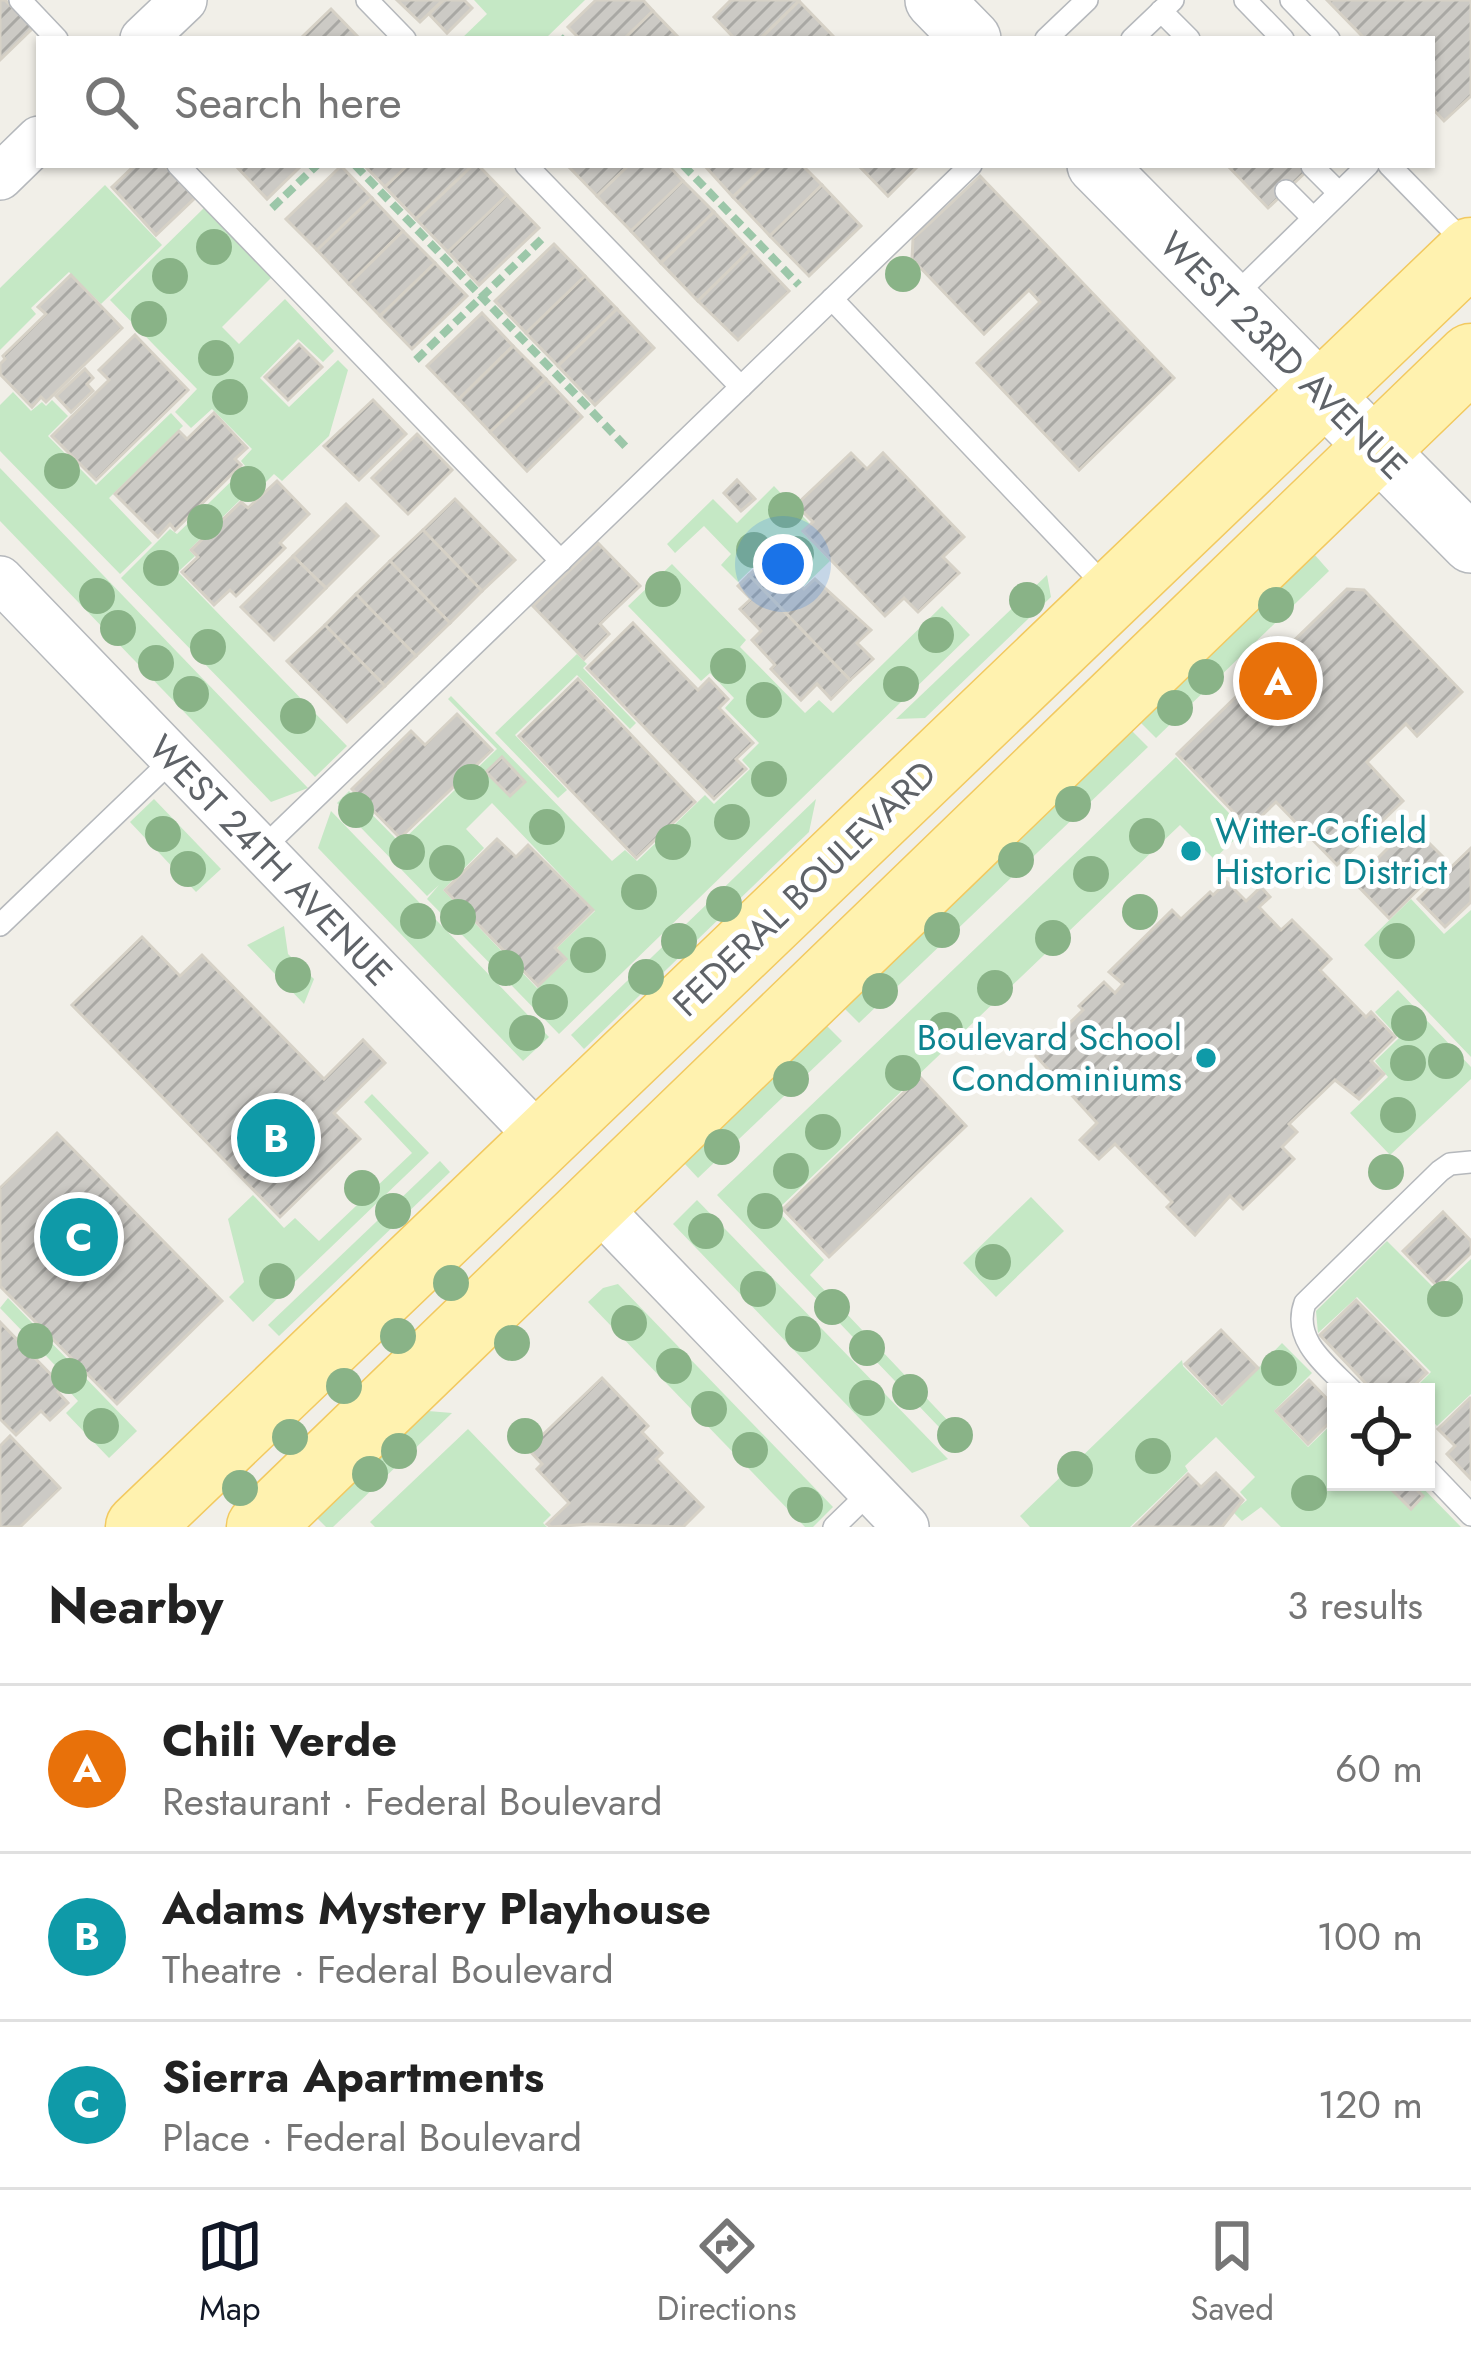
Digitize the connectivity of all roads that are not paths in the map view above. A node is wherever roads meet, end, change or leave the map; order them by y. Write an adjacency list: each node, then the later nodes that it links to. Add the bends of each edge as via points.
1 (20, 0): 9 (lane)
2 (184, 0): 10 (street)
3 (367, 0): 11 (lane)
4 (934, 0): 12 (street)
5 (1087, 0): 13 (lane)
6 (1245, 0): 16 (lane)
7 (1291, 0): 17 (lane)
8 (1167, 5): 14 (lane); 15 (lane)
9 (54, 36)
10 (146, 36)
11 (402, 36)
12 (970, 36)
13 (1049, 36)
14 (1137, 36)
15 (1187, 36)
16 (1280, 36)
17 (1326, 36)
18 (36, 142): 26 (street)
19 (181, 168): 38 (lane)
20 (529, 168): 34 (lane)
21 (968, 168): 32 (lane)
22 (1099, 168): 31 (street, WEST 23RD AVENUE)
23 (1314, 168): 28 (lane)
24 (1365, 168): 28 (lane)
25 (1392, 168): 30 (lane)
26 (0, 177)
27 (1286, 191): 29 (lane)
28 (1339, 194): 29 (lane)
29 (1313, 218): 31 (lane)
30 (1471, 250): 35 (main road, FEDERAL BOULEVARD)
31 (1229, 300): 35 (street, WEST 23RD AVENUE)
32 (827, 304): 34 (lane); 40 (lane)
33 (1471, 357): 36 (main road)
34 (741, 387): 38 (lane)
35 (1322, 394): 36 (street, WEST 23RD AVENUE); 40 (main road, FEDERAL BOULEVARD)
36 (1377, 448): 37 (street, WEST 23RD AVENUE); 46 (main road)
37 (1471, 544)
38 (561, 561): 42 (lane)
39 (0, 579): 41 (street, WEST 24TH AVENUE)
40 (1113, 594): 44 (main road, FEDERAL BOULEVARD)
41 (172, 759): 42 (street, WEST 24TH AVENUE); 43 (lane)
42 (261, 850): 44 (street, WEST 24TH AVENUE)
43 (0, 925)
44 (542, 1140): 51 (main road, FEDERAL BOULEVARD)
45 (1471, 1162): 47 (lane, via 1440,1171 1305,1303 1304,1339)
46 (595, 1204): 49 (street); 52 (main road)
47 (1345, 1383)
48 (1435, 1477): 50 (lane)
49 (871, 1491): 53 (lane); 54 (street)
50 (1471, 1515)
51 (139, 1527)
52 (260, 1527)
53 (834, 1527)
54 (906, 1527)

